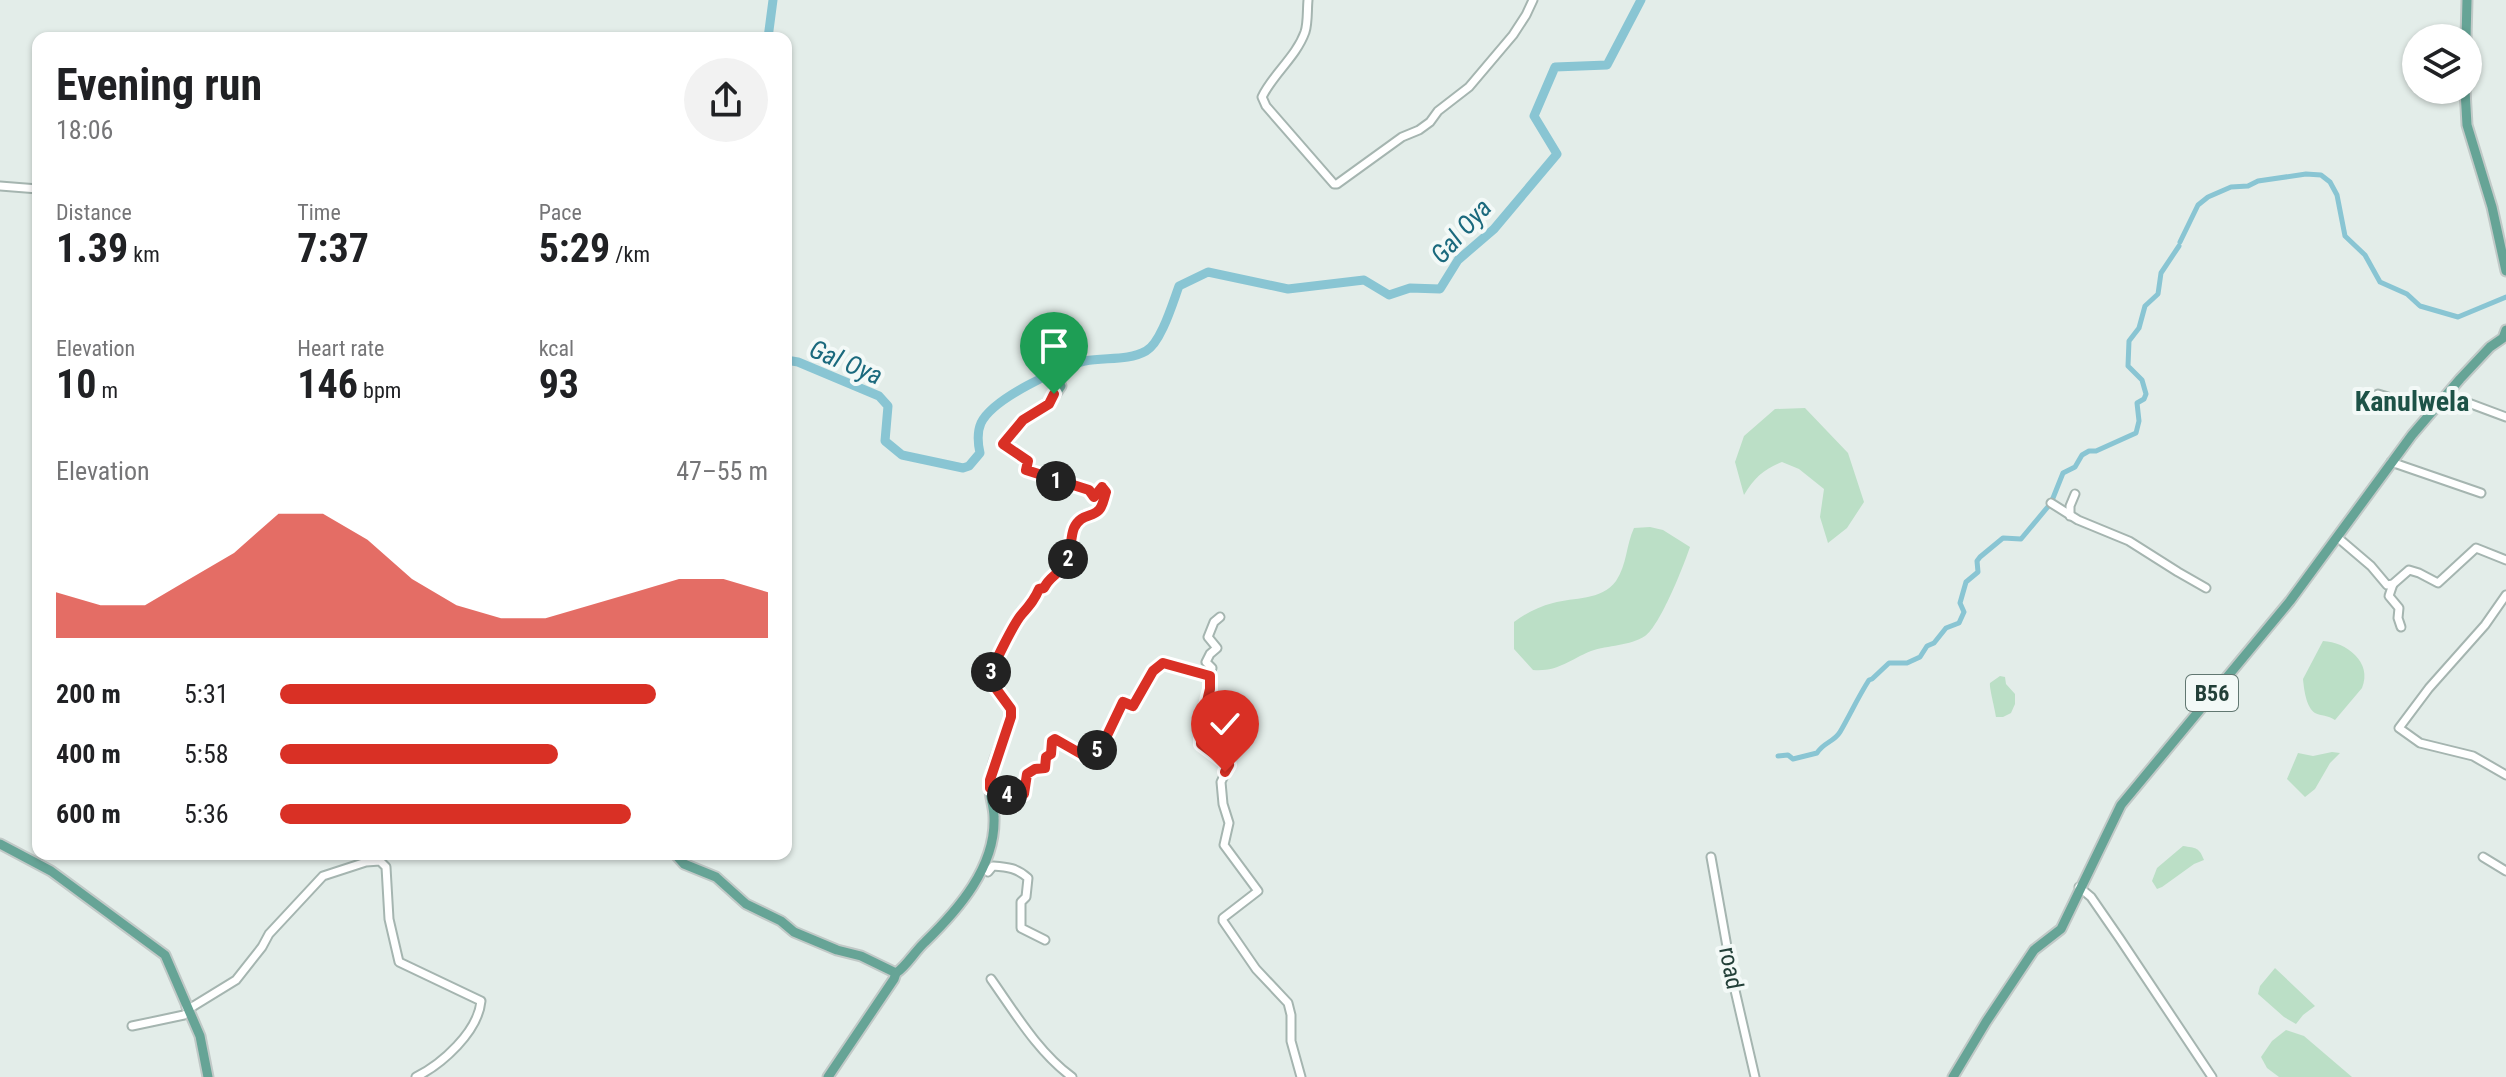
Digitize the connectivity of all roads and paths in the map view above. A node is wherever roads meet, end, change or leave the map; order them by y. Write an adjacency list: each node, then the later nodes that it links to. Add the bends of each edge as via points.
1 (1308, 0): 2 (street, via 1305,31 1262,97 1334,184 1419,130 1469,87 1513,35)
2 (1533, 0)
3 (2467, 0): 4 (main road)
4 (2466, 24)
5 (2466, 104): 8 (main road)
6 (0, 186): 7 (street)
7 (32, 189)
8 (2506, 271)
9 (2506, 330): 11 (main road, B56)
10 (1061, 386): 29 (main road, via 1049,404 1023,420 1003,444 1028,461 1026,470 1089,490 1094,497 1102,487 1106,492 1101,509 1085,515 1075,527 1069,558 1039,589 993,664 989,679 1011,709 1011,717)
11 (2447, 395): 14 (street); 15 (main road, B56)
12 (2373, 397): 13 (street)
13 (2388, 397)
14 (2506, 417)
15 (2391, 462): 16 (street); 20 (main road, B56)
16 (2481, 493)
17 (2075, 494): 19 (street)
18 (2051, 503): 19 (street)
19 (2070, 516): 23 (street, via 2116,534)
20 (2337, 537): 22 (street, via 2387,585); 36 (main road, B56, via 2121,805)
21 (2506, 560): 22 (street, via 2476,548 2438,583 2409,570)
22 (2393, 584): 26 (street, via 2389,596 2399,608)
23 (2206, 588)
24 (2506, 595): 28 (street, via 2399,728 2420,743 2473,756)
25 (1220, 617): 27 (street, via 1208,637 1217,648 1206,662 1212,668)
26 (2401, 627)
27 (1210, 676): 29 (street, via 1163,663 1133,706 1123,702 1101,748 1090,759 1055,739 1045,768 1027,774 1024,794 1014,798); 46 (street, via 1201,744 1229,765 1221,782 1229,823 1224,845 1258,891 1223,921 1288,1003)
28 (2506, 775)
29 (990, 788): 34 (main road, via 994,826)
30 (0, 844): 40 (main road, via 51,871 162,953)
31 (1711, 857): 47 (street, road)
32 (2483, 857): 35 (street)
33 (680, 860): 38 (main road, via 716,877 746,904 794,932)
34 (983, 868): 37 (street, via 1018,869 1028,878 1021,928); 38 (main road, via 964,901)
35 (2506, 871)
36 (2079, 887): 48 (main road, B56, via 2061,929 2034,950); 49 (street, via 2098,907)
37 (1045, 940)
38 (896, 973): 44 (main road)
39 (991, 979): 45 (street, via 1031,1036)
40 (187, 1009): 41 (street, via 184,1015); 42 (main road, via 200,1036); 43 (street, via 236,980 269,934 323,876 380,861 386,867 389,919 399,962 481,1001 455,1048)
41 (132, 1026)
42 (208, 1077)
43 (416, 1077)
44 (828, 1077)
45 (1072, 1077)
46 (1301, 1077)
47 (1755, 1077)
48 (1953, 1077)
49 (2212, 1077)

